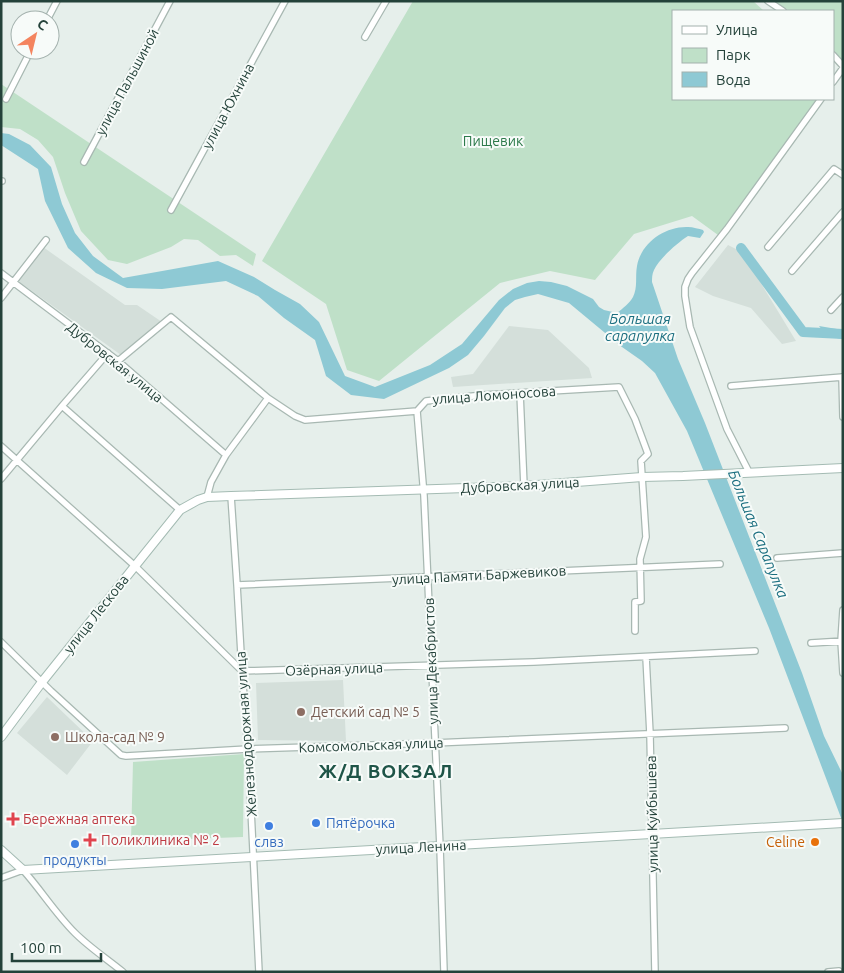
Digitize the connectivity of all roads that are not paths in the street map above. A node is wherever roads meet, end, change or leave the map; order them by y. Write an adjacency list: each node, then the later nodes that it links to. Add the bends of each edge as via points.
1 (170, 1): 13 (street, улица Пальшиной)
2 (285, 1): 15 (street, улица Юхнина)
3 (386, 1): 6 (street)
4 (768, 1): 5 (street)
5 (782, 10)
6 (365, 37)
7 (834, 56): 9 (street)
8 (26, 60): 11 (street)
9 (843, 67): 10 (street)
10 (834, 80)
11 (6, 98)
12 (820, 100): 38 (street, via 692,273 685,287 685,306 693,340)
13 (84, 162)
14 (843, 175): 18 (street, via 834,169)
15 (171, 210)
16 (843, 212): 19 (street)
17 (46, 240): 21 (street)
18 (768, 248)
19 (792, 271)
20 (1, 273): 21 (street, Дубровская улица)
21 (14, 282): 23 (street); 25 (street, Дубровская улица)
22 (843, 297): 24 (street)
23 (1, 298)
24 (831, 310)
25 (108, 353): 26 (street, Дубровская улица); 31 (street)
26 (118, 361): 30 (street, улица Ломоносова, via 170,317); 35 (street, Дубровская улица)
27 (842, 378): 28 (street); 33 (street)
28 (731, 386)
29 (520, 393): 32 (street, улица Ломоносова, via 426,401); 39 (street, улица Ломоносова, via 619,386 648,454 641,461); 41 (street)
30 (268, 398): 32 (street, улица Ломоносова, via 305,420); 35 (street)
31 (62, 406): 36 (street); 46 (street)
32 (417, 411): 42 (street, улица Декабристов)
33 (843, 417)
34 (1, 446): 36 (street)
35 (226, 455): 44 (street, via 211,482)
36 (17, 459): 40 (street); 50 (street)
37 (843, 468): 38 (street, Дубровская улица)
38 (745, 472): 39 (street, Дубровская улица)
39 (642, 477): 41 (street, Дубровская улица); 51 (street, via 646,537)
40 (1, 479)
41 (524, 486): 42 (street, Дубровская улица)
42 (424, 490): 43 (street, Дубровская улица); 52 (street, улица Декабристов)
43 (231, 496): 44 (street, Дубровская улица); 53 (street, Железнодорожная улица)
44 (207, 498): 45 (street, Дубровская улица)
45 (198, 500): 46 (street, улица Лескова)
46 (180, 510): 50 (street, улица Лескова)
47 (843, 553): 48 (street)
48 (777, 558)
49 (720, 564): 51 (street, улица Памяти Баржевиков)
50 (135, 566): 62 (street); 64 (street, улица Лескова)
51 (640, 568): 52 (street, улица Памяти Баржевиков); 55 (street, via 641,601 635,602)
52 (428, 578): 53 (street, улица Памяти Баржевиков); 61 (street, улица Декабристов)
53 (237, 585): 62 (street, Железнодорожная улица)
54 (843, 610): 56 (street)
55 (635, 631)
56 (842, 641): 58 (street); 63 (street)
57 (1, 642): 64 (street, Комсомольская улица)
58 (811, 643)
59 (755, 651): 60 (street, Озёрная улица)
60 (646, 657): 61 (street, Озёрная улица); 66 (street, улица Куйбышева)
61 (431, 665): 62 (street, Озёрная улица); 68 (street, улица Декабристов)
62 (242, 671): 69 (street, Железнодорожная улица)
63 (843, 673)
64 (42, 682): 67 (street, улица Лескова); 69 (street, Комсомольская улица, via 126,756)
65 (785, 728): 66 (street, Комсомольская улица)
66 (650, 734): 68 (street, Комсомольская улица); 71 (street, улица Куйбышева)
67 (1, 737)
68 (434, 743): 69 (street, Комсомольская улица); 72 (street, улица Декабристов)
69 (248, 749): 74 (street, Железнодорожная улица)
70 (843, 823): 71 (street, улица Ленина)
71 (652, 835): 72 (street, улица Ленина); 81 (street, улица Куйбышева)
72 (440, 847): 74 (street, улица Ленина); 80 (street, улица Декабристов)
73 (1, 850): 75 (street)
74 (254, 856): 75 (street, улица Ленина); 79 (street, Железнодорожная улица)
75 (23, 870): 76 (street, улица Ленина); 78 (street, via 59,916)
76 (1, 878)
77 (839, 971): 82 (street)
78 (123, 972)
79 (259, 972)
80 (444, 972)
81 (656, 972)
82 (828, 972)

